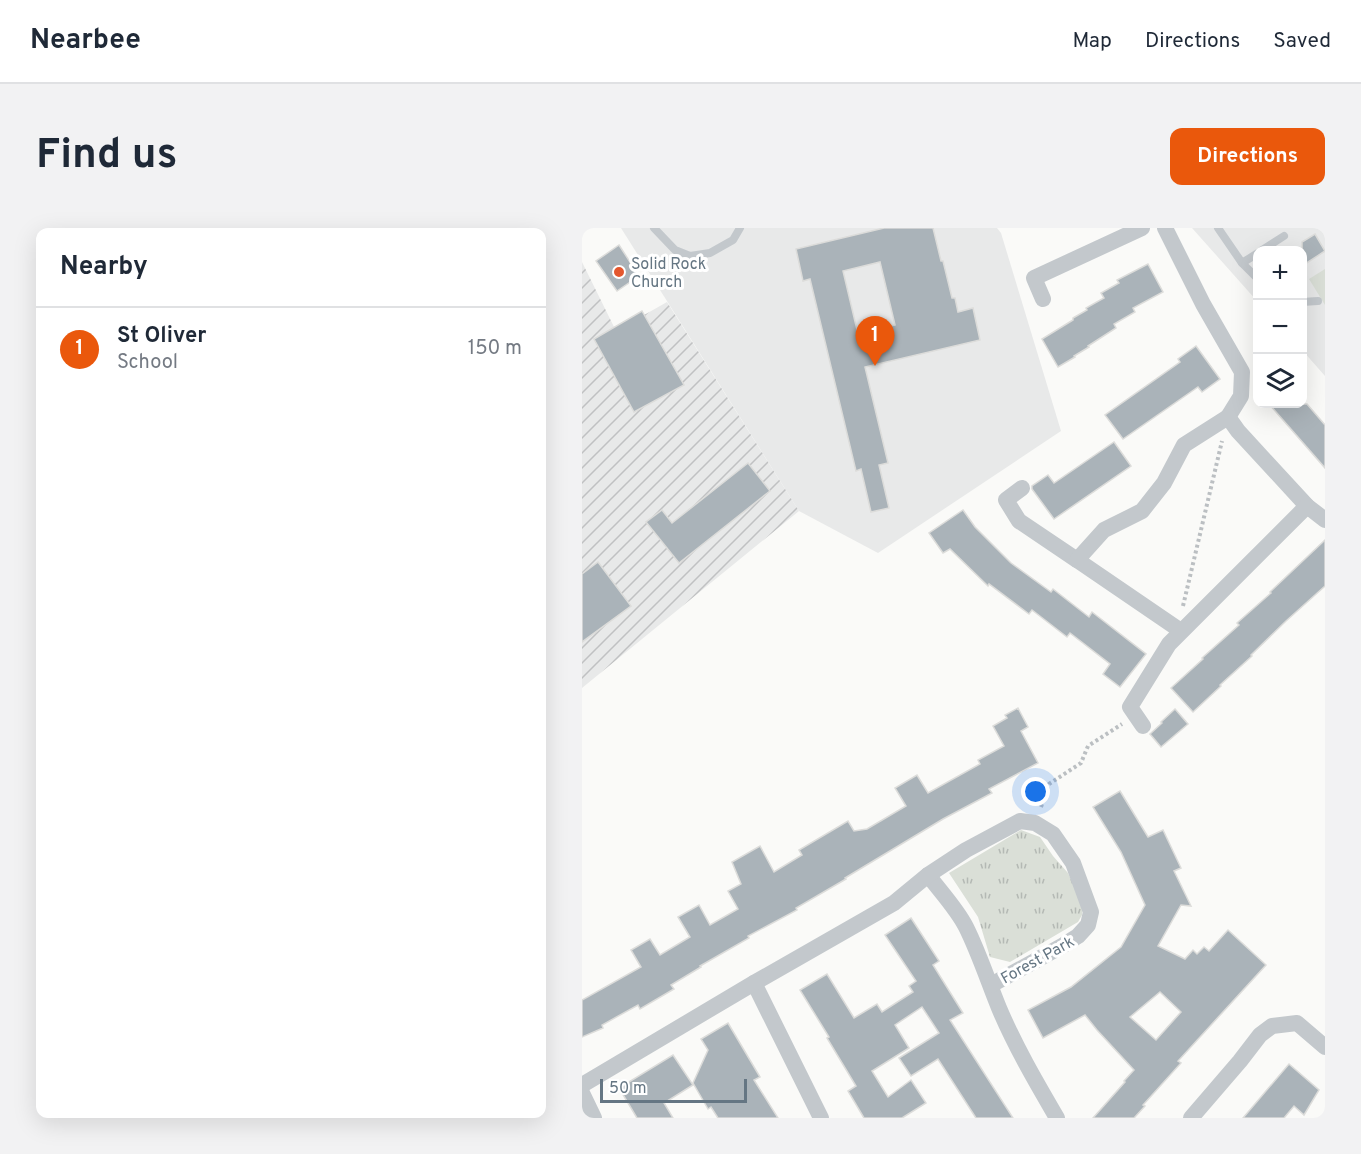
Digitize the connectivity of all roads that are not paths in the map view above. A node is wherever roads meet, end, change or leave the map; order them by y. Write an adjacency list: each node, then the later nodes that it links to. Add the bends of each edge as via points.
1 (654, 228): 2 (lane, via 675,250 690,256 710,253 733,240)
2 (740, 228)
3 (1142, 228): 11 (street, via 1034,278)
4 (1165, 228): 14 (street, via 1242,372 1241,396)
5 (1218, 228): 9 (lane)
6 (1284, 236): 7 (lane)
7 (1268, 246)
8 (1253, 256): 9 (lane)
9 (1242, 263): 10 (lane)
10 (1253, 275)
11 (1043, 299)
12 (1318, 301): 13 (lane)
13 (1307, 302)
14 (1228, 417): 16 (street); 18 (street, via 1184,446 1164,483 1142,511 1104,530)
15 (1022, 488): 18 (street, via 1006,500 1019,521)
16 (1307, 506): 17 (street); 19 (street)
17 (1325, 520)
18 (1077, 560): 19 (street)
19 (1181, 631): 20 (street, via 1130,707)
20 (1139, 721)
21 (928, 875): 22 (street, via 894,903); 23 (street, Forest Park, via 965,925); 23 (street, Forest Park, via 1020,821 1035,823 1053,834 1073,863 1091,912 1088,925 1062,946)
22 (754, 983): 25 (street); 28 (street)
23 (991, 984): 29 (street, Forest Park, via 1021,1055)
24 (1325, 1047): 30 (street, via 1297,1023 1272,1026 1260,1035)
25 (582, 1085)
26 (582, 1093): 27 (street)
27 (594, 1118)
28 (821, 1118)
29 (1056, 1118)
30 (1191, 1118)

